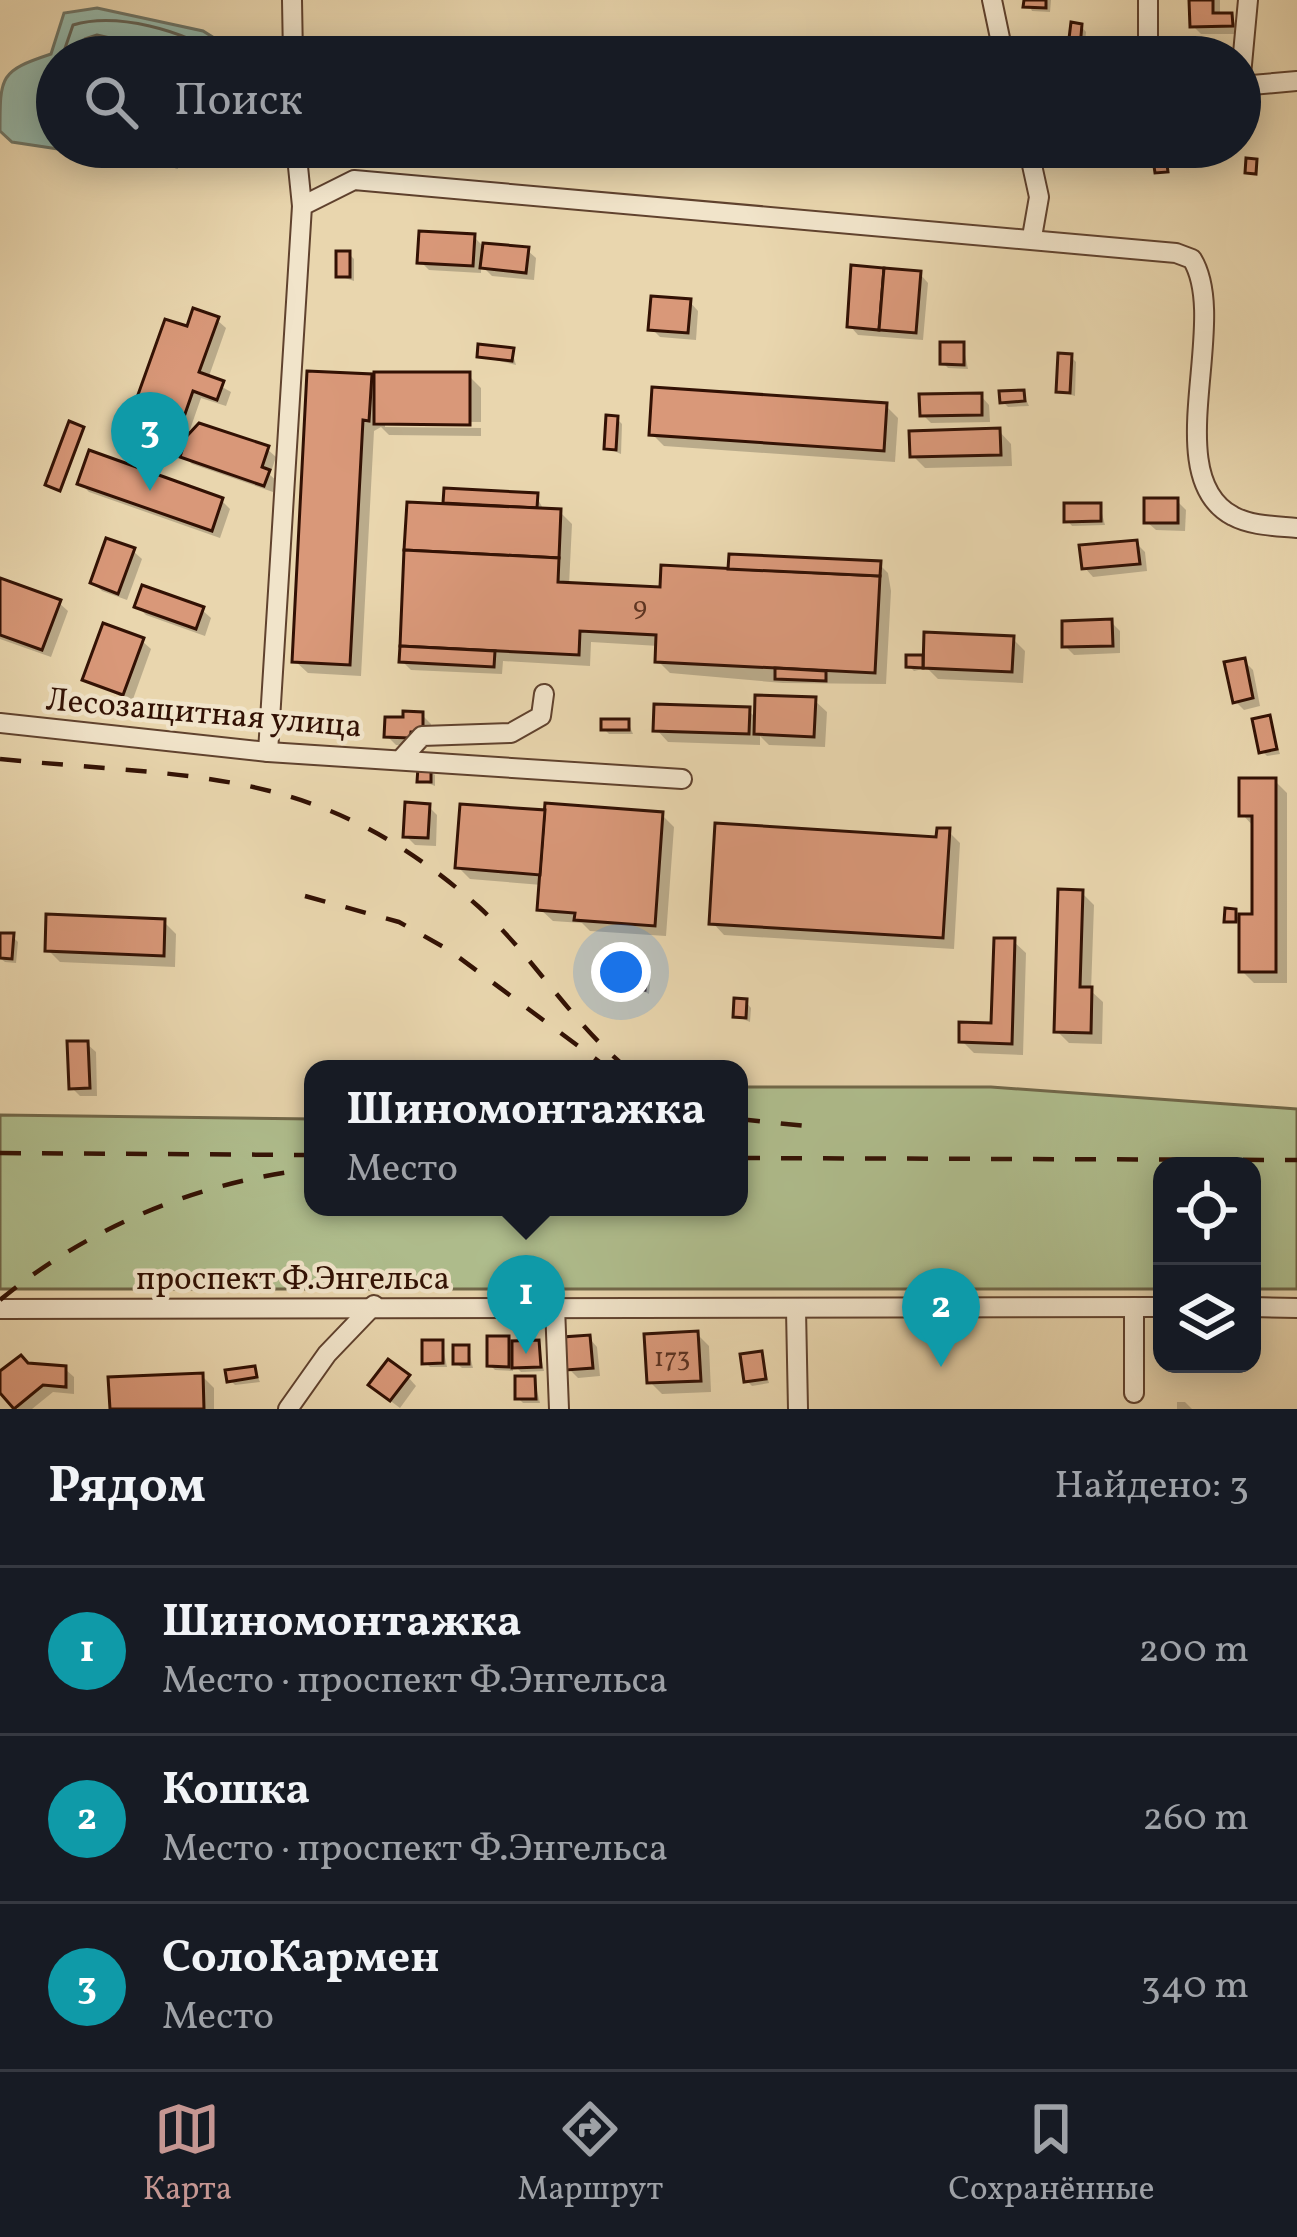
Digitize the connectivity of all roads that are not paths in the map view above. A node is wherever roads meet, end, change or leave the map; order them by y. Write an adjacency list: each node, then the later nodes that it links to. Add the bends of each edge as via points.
1 (292, 0): 5 (street)
2 (992, 0): 6 (street)
3 (1148, 0): 7 (street)
4 (1247, 0): 8 (street)
5 (293, 36)
6 (1000, 36)
7 (1148, 36)
8 (1244, 36)
9 (1297, 82): 10 (street)
10 (1261, 85)
11 (298, 168): 13 (street)
12 (1033, 168): 14 (street, via 1039,197)
13 (302, 206): 14 (street, via 354,179); 18 (street)
14 (1033, 237): 15 (street, via 1192,260 1204,285 1196,436 1207,482 1231,516)
15 (1297, 528)
16 (544, 694): 19 (street, via 541,716 511,734 422,736)
17 (0, 722): 18 (street, Лесозащитная улица)
18 (268, 752): 19 (street, Лесозащитная улица)
19 (403, 757): 20 (street, Лесозащитная улица)
20 (682, 779)
21 (374, 1306): 22 (street, проспект Ф.Энгельса); 27 (street, проспект Ф.Энгельса); 30 (street, via 326,1354)
22 (554, 1307): 28 (street, проспект Ф.Энгельса); 31 (street)
23 (1134, 1307): 24 (street, проспект Ф.Энгельса); 28 (street, проспект Ф.Энгельса); 29 (street)
24 (1153, 1307)
25 (1261, 1307): 26 (street)
26 (1297, 1308)
27 (0, 1309)
28 (796, 1310): 32 (street)
29 (1134, 1393)
30 (288, 1409)
31 (559, 1409)
32 (798, 1409)

